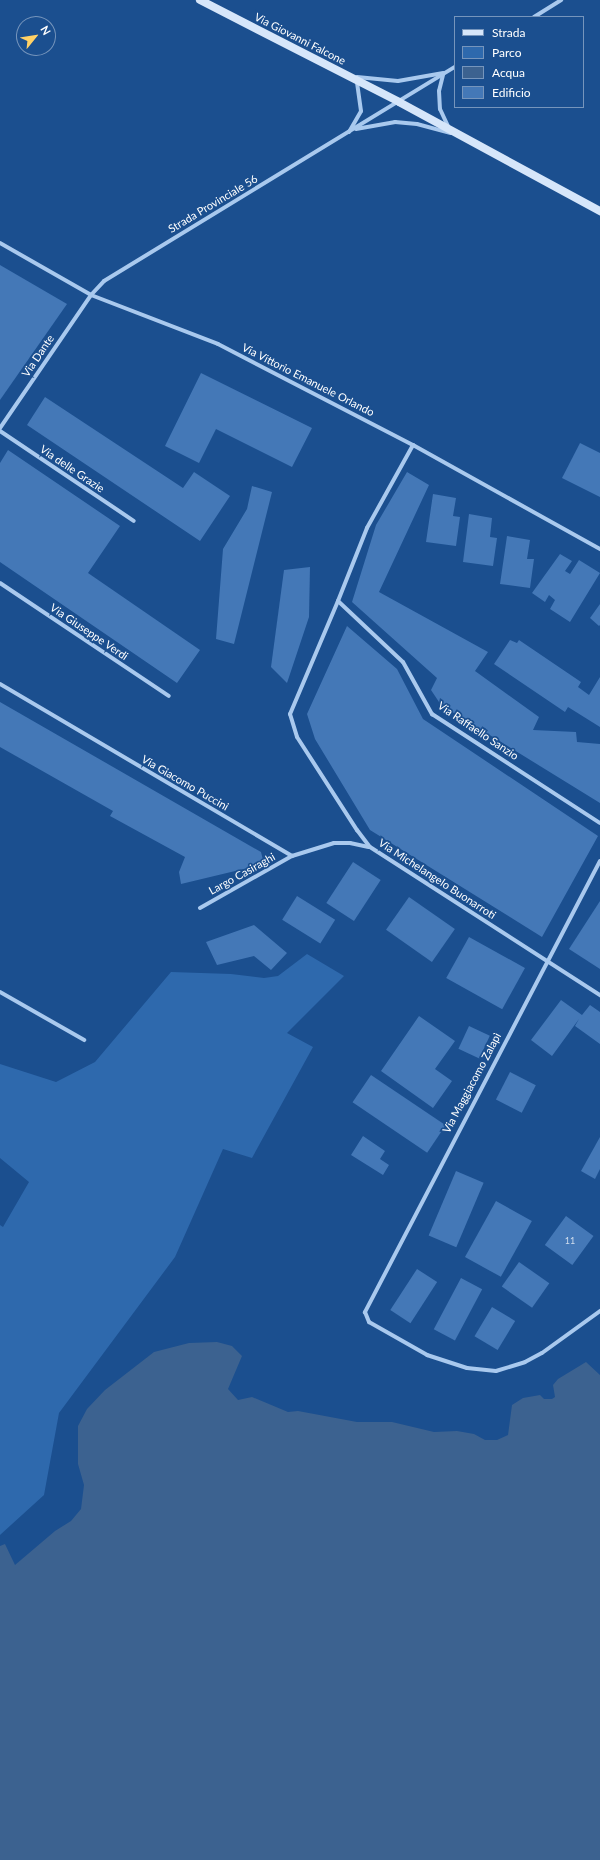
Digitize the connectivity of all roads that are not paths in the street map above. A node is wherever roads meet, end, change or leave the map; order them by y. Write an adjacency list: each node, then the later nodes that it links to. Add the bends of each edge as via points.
1 (200, 0): 6 (street, Via Giovanni Falcone)
2 (561, 0): 3 (street)
3 (536, 16)
4 (454, 68): 5 (street, Strada Provinciale 56)
5 (445, 73): 6 (street, Via Giovanni Falcone, via 398,81); 8 (street, Strada Provinciale 56); 10 (street, via 439,91 440,109)
6 (348, 76): 7 (street, Via Giovanni Falcone)
7 (356, 80): 8 (street, Via Giovanni Falcone); 11 (street, via 361,111)
8 (399, 102): 9 (street, Strada Provinciale 56); 10 (street, Via Giovanni Falcone)
9 (354, 130): 11 (street, Strada Provinciale 56); 12 (street, Via Giovanni Falcone, via 395,122 417,124)
10 (450, 130): 12 (street, Via Giovanni Falcone)
11 (349, 133): 15 (street, Strada Provinciale 56, via 104,281)
12 (461, 136): 13 (street, Via Giovanni Falcone)
13 (600, 211)
14 (0, 243): 15 (street, Via Vittorio Emanuele Orlando)
15 (91, 295): 16 (street, Via Dante); 17 (street, Via Vittorio Emanuele Orlando, via 218,344)
16 (0, 430): 18 (street, Via delle Grazie)
17 (413, 445): 19 (street, Via Vittorio Emanuele Orlando); 21 (street, via 367,528)
18 (134, 521)
19 (600, 549)
20 (0, 583): 23 (street, Via Giuseppe Verdi)
21 (338, 601): 24 (street, Via Raffaello Sanzio, via 403,662 432,714); 25 (street, Via Michelangelo Buonarroti, via 294,702 290,714 291,726)
22 (0, 684): 26 (street, Via Giacomo Puccini)
23 (169, 696)
24 (600, 823)
25 (370, 847): 26 (street, via 334,843); 29 (street, Via Michelangelo Buonarroti)
26 (292, 856): 28 (street, Largo Casiraghi)
27 (600, 861): 29 (street, Via Maggiacomo Zalapì)
28 (200, 908)
29 (547, 961): 31 (street, Via Michelangelo Buonarroti); 33 (street, Via Maggiacomo Zalapì, via 370,1298 365,1315 369,1322 427,1355 480,1370 496,1371 525,1362)
30 (0, 992): 32 (street)
31 (600, 995)
32 (84, 1040)
33 (600, 1311)

